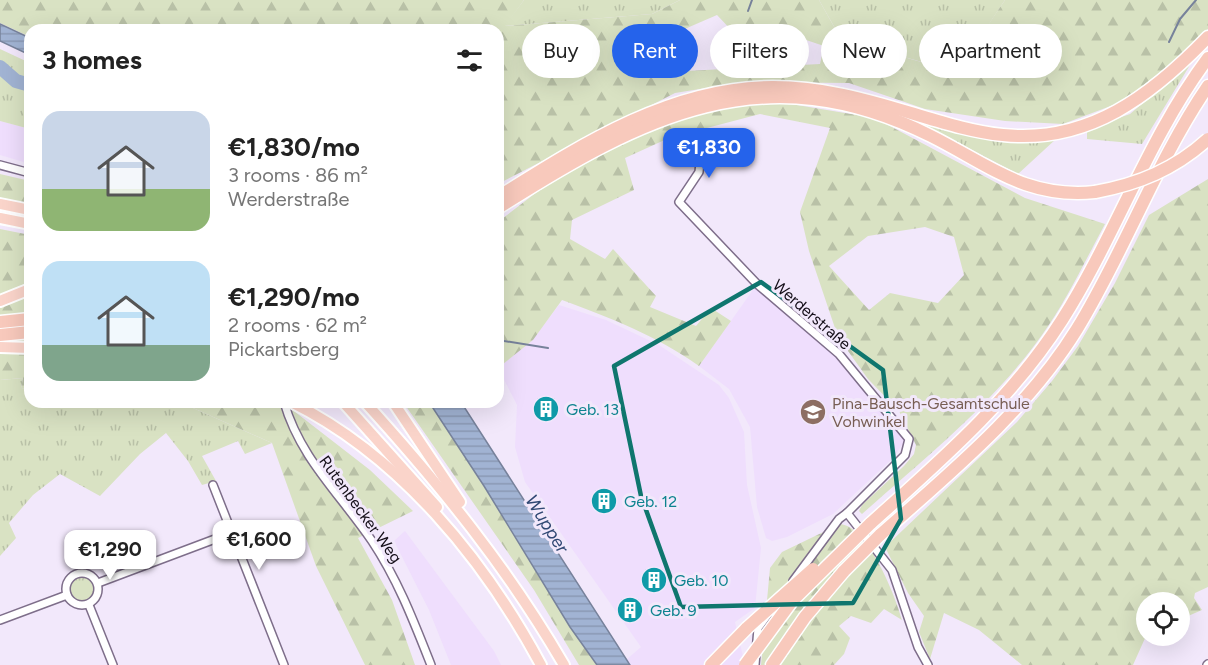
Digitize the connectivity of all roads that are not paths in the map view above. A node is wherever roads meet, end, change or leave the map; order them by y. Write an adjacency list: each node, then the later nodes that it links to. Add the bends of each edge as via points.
1 (1208, 37): 4 (highway, via 1161,83 1135,102 1073,130 1016,136)
2 (1208, 58): 32 (highway, bridge, via 1161,133 1095,263 1047,343 1007,394 970,432)
3 (1208, 86): 46 (highway, bridge, via 1077,330 1051,367 1017,408 824,594)
4 (876, 108): 6 (highway, bridge, via 994,172 1025,186 1061,193 1126,186 1161,173); 9 (highway, via 823,90 771,87 713,93 679,102 616,128); 11 (highway, via 797,98 743,98 705,105 659,119 620,137)
5 (709, 136): 29 (street, Werderstraße, via 702,142 699,172 679,202 757,284 839,354 909,439 905,455)
6 (1208, 139)
7 (0, 165): 8 (street)
8 (24, 171)
9 (504, 193)
10 (0, 204): 12 (highway)
11 (504, 205)
12 (24, 209)
13 (0, 218): 14 (highway)
14 (24, 223)
15 (24, 291): 16 (highway)
16 (0, 301)
17 (24, 320): 18 (highway)
18 (0, 322)
19 (24, 333): 20 (highway)
20 (0, 335)
21 (0, 347): 22 (highway)
22 (24, 348)
23 (286, 408): 39 (street, Rutenbecker Weg, via 304,452 382,556 403,593)
24 (302, 408): 40 (highway, via 368,450 419,498 489,583)
25 (349, 408): 41 (highway, via 423,491 495,582)
26 (370, 408): 30 (highway)
27 (397, 408): 30 (highway, via 459,497)
28 (213, 485): 31 (street)
29 (847, 513): 45 (street, via 758,628); 47 (street, via 892,570)
30 (464, 514): 42 (highway)
31 (231, 533): 33 (street); 38 (street)
32 (854, 538): 43 (highway, bridge, via 784,594); 44 (highway, bridge, via 792,601)
33 (98, 583): 34 (street, via 90,575 79,573 67,584); 35 (street, via 97,598)
34 (67, 595): 35 (street, via 76,604); 36 (street)
35 (89, 604): 37 (street)
36 (0, 620)
37 (113, 665)
38 (284, 665)
39 (431, 665)
40 (541, 665)
41 (546, 665)
42 (564, 665)
43 (711, 665)
44 (745, 665)
45 (755, 665)
46 (772, 665)
47 (928, 665)

